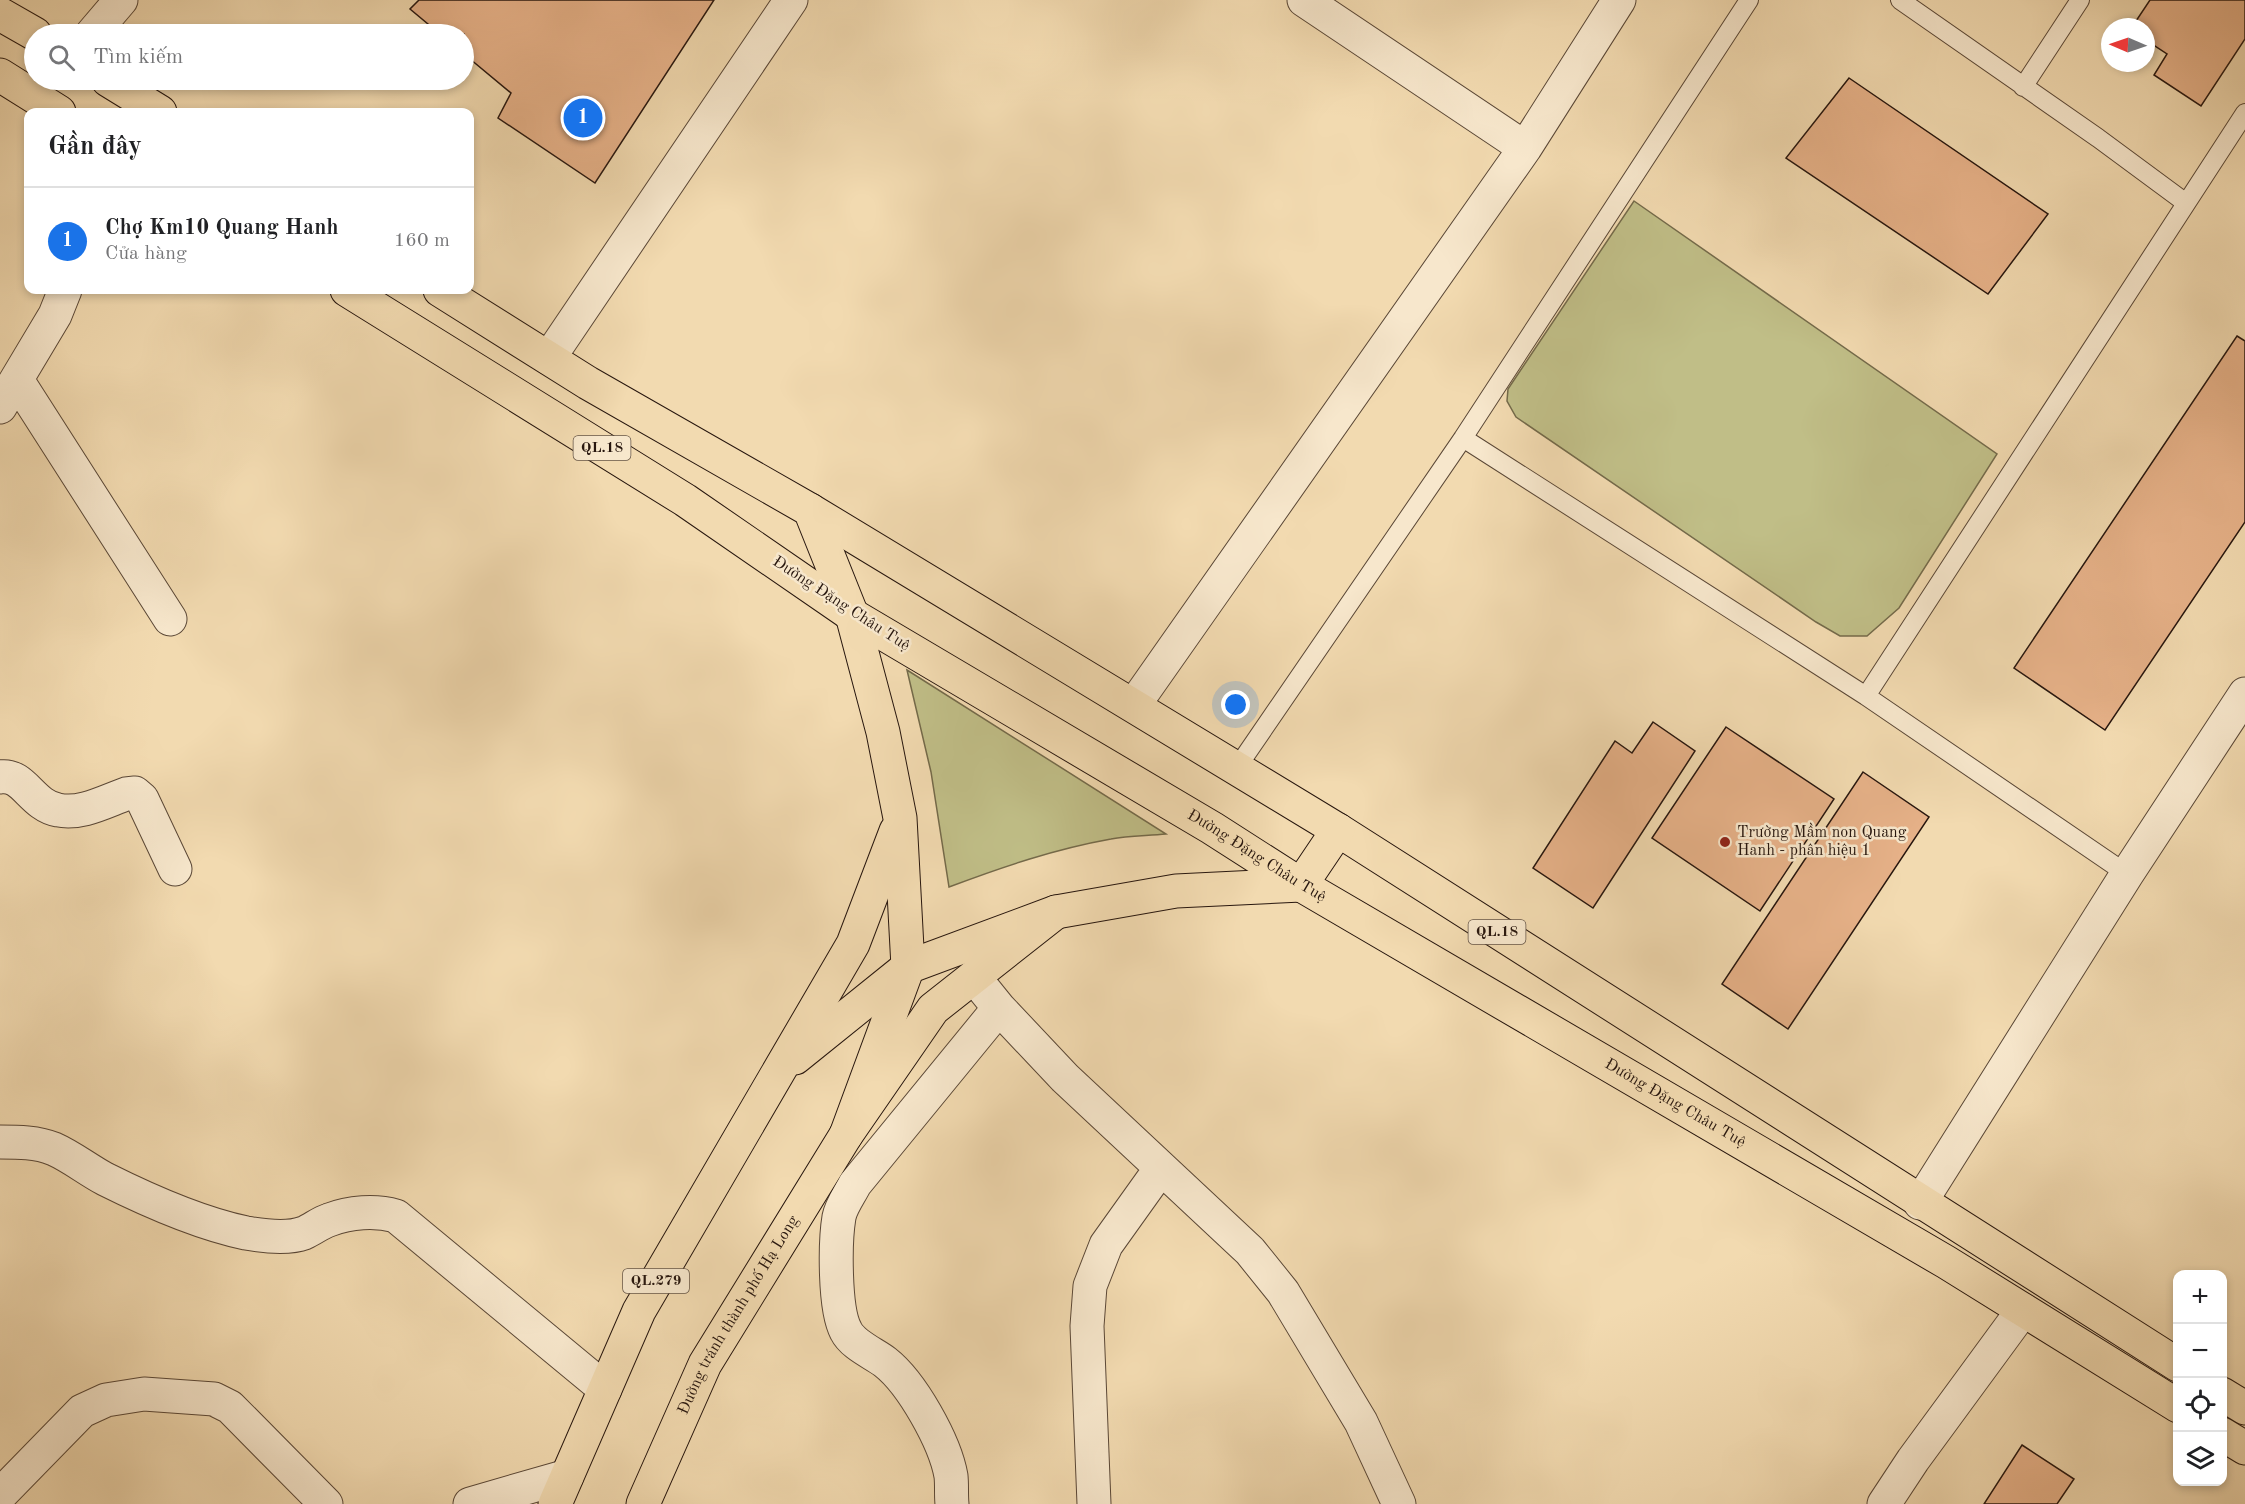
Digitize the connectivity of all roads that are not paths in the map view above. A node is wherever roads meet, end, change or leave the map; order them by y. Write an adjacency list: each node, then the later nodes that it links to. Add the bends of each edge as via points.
1 (121, 0): 9 (street)
2 (790, 0): 22 (street)
3 (1304, 0): 17 (street)
4 (1619, 0): 17 (street)
5 (1749, 0): 24 (lane)
6 (1900, 0): 12 (lane)
7 (2080, 0): 12 (lane)
8 (0, 14): 10 (main road)
9 (101, 24)
10 (24, 28)
11 (0, 75): 14 (main road)
12 (2023, 87): 18 (lane)
13 (124, 90): 15 (main road)
14 (53, 108)
15 (154, 108)
16 (2245, 113): 18 (lane)
17 (1525, 148): 30 (street)
18 (2186, 203): 29 (lane)
19 (63, 294): 23 (street)
20 (352, 294): 26 (main road, Đường Đặng Châu Tuệ / QL.18, via 685,500)
21 (446, 294): 22 (main road, QL.18)
22 (549, 358): 25 (main road, QL.18)
23 (9, 394): 27 (street)
24 (1463, 438): 29 (lane); 31 (lane)
25 (810, 510): 26 (main road); 30 (main road, QL.18)
26 (852, 615): 33 (main road, via 883,732); 37 (main road, Đường Đặng Châu Tuệ / QL.18)
27 (170, 619)
28 (2245, 694): 36 (street)
29 (1866, 696): 36 (lane)
30 (1134, 705): 31 (main road, QL.18)
31 (1236, 769): 34 (main road, QL.18)
32 (0, 777): 35 (street, via 9,776 20,782 38,802 59,810 74,811 135,793 142,799)
33 (900, 818): 39 (main road); 42 (main road, via 853,944)
34 (1338, 830): 37 (main road); 46 (main road, QL.18)
35 (175, 869)
36 (2127, 874): 46 (street)
37 (1301, 885): 38 (main road, via 1176,891); 48 (main road, Đường Đặng Châu Tuệ / QL.18)
38 (1056, 912): 39 (main road); 40 (main road)
39 (908, 967): 42 (main road); 43 (main road)
40 (974, 977): 41 (street); 43 (main road, via 933,1009)
41 (999, 1008): 45 (street, via 1065,1078); 62 (street, via 855,1184 840,1215 836,1253 839,1310 846,1332 886,1363 925,1412 951,1476)
42 (780, 1071): 51 (main road, QL.279, via 639,1311)
43 (846, 1135): 61 (main road, Đường tránh thành phố Hạ Long, via 705,1364)
44 (0, 1142): 51 (street, via 29,1142 54,1149 105,1179 158,1203 248,1233 291,1236 343,1216 369,1212 396,1216)
45 (1161, 1168): 63 (street, via 1106,1245 1090,1286 1086,1326); 64 (street, via 1250,1251 1283,1293 1361,1422)
46 (1920, 1203): 47 (main road, QL.18)
47 (1962, 1229): 48 (main road); 50 (main road, QL.18)
48 (1946, 1262): 49 (main road, Đường Đặng Châu Tuệ / QL.18)
49 (2023, 1310): 53 (main road, Đường Đặng Châu Tuệ / QL.18); 65 (street)
50 (2173, 1362)
51 (605, 1389): 57 (main road, QL.279)
52 (2227, 1397): 54 (main road)
53 (2173, 1403)
54 (2245, 1408)
55 (2227, 1437): 56 (main road)
56 (2245, 1448)
57 (561, 1490): 60 (street)
58 (0, 1495): 59 (street, via 82,1411 106,1400 144,1394 214,1400 230,1407)
59 (326, 1504)
60 (470, 1504)
61 (643, 1504)
62 (952, 1504)
63 (1094, 1504)
64 (1399, 1504)
65 (1884, 1504)

